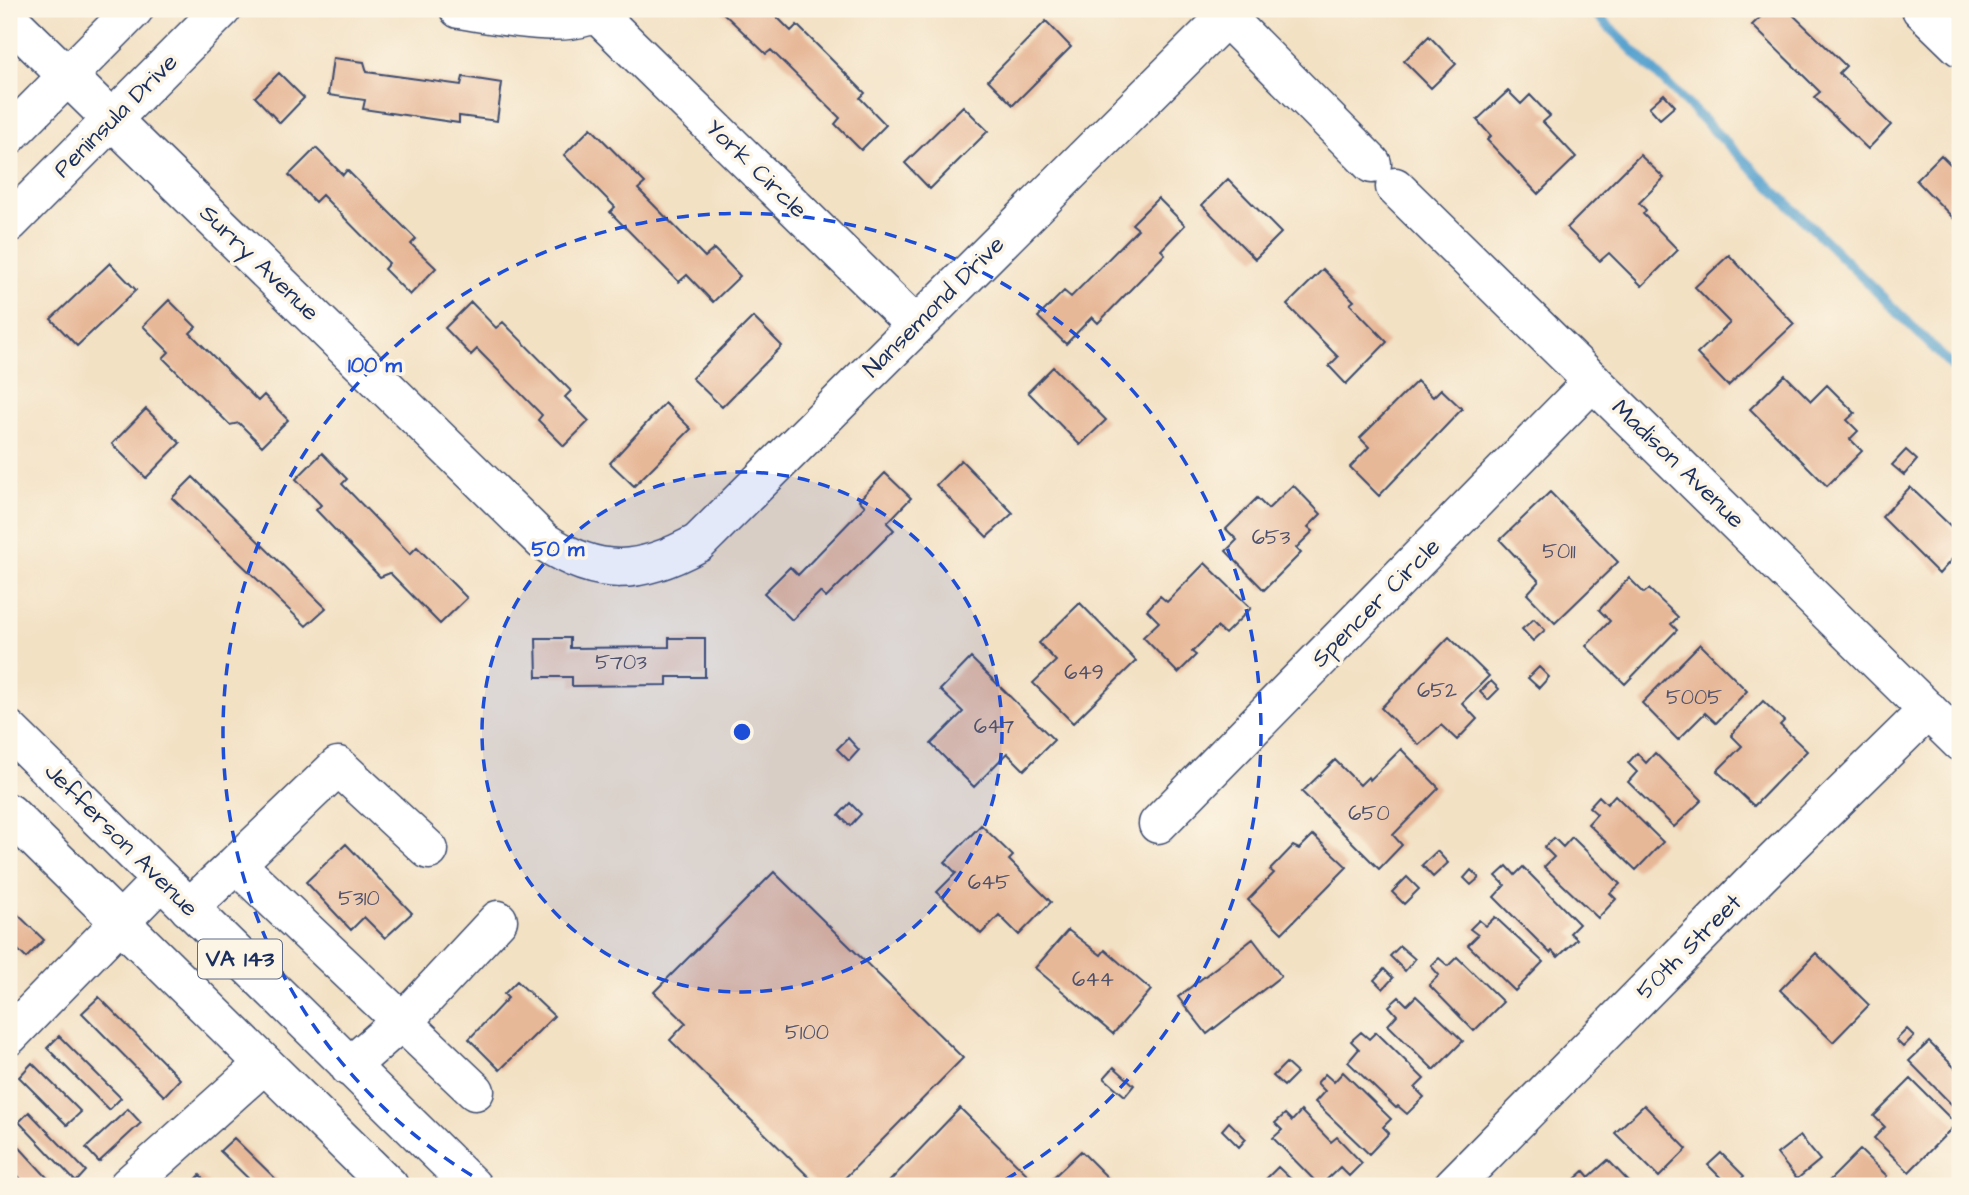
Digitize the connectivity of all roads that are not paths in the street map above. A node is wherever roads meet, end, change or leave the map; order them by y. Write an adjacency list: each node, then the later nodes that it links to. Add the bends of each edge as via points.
1 (134, 9): 9 (street)
2 (222, 9): 10 (street, Peninsula Drive)
3 (459, 9): 5 (street, York Circle, via 544,20 572,20)
4 (1921, 9): 8 (street)
5 (598, 11): 13 (street, York Circle)
6 (1226, 11): 13 (street, Nansemond Drive); 14 (street, Madison Avenue, via 1383,176)
7 (9, 19): 9 (street, Surry Avenue)
8 (1960, 47)
9 (67, 77): 10 (street, Surry Avenue); 11 (street)
10 (111, 120): 12 (street, Peninsula Drive); 15 (street, Surry Avenue, via 543,541 589,565)
11 (9, 135)
12 (9, 223)
13 (916, 326): 15 (street, Nansemond Drive, via 698,543 666,561)
14 (1593, 381): 16 (street, Madison Avenue); 20 (street, Spencer Circle)
15 (615, 569)
16 (1928, 710): 18 (street, Madison Avenue); 35 (street, 50th Street)
17 (9, 730): 23 (street, Jefferson Avenue / VA 143)
18 (1960, 742)
19 (9, 813): 26 (street, VA 143)
20 (1158, 824)
21 (429, 850): 22 (street, via 338,766)
22 (236, 864): 24 (street); 27 (street)
23 (161, 880): 24 (street, Jefferson Avenue / VA 143); 26 (street)
24 (189, 908): 30 (street, Jefferson Avenue / VA 143)
25 (498, 920): 27 (street)
26 (120, 923): 28 (street); 29 (street, VA 143)
27 (402, 1020): 30 (street); 31 (street)
28 (9, 1036)
29 (264, 1064): 32 (street); 33 (street, VA 143)
30 (349, 1068): 34 (street, Jefferson Avenue / VA 143)
31 (475, 1091)
32 (128, 1186)
33 (389, 1186)
34 (472, 1186)
35 (1453, 1186)

